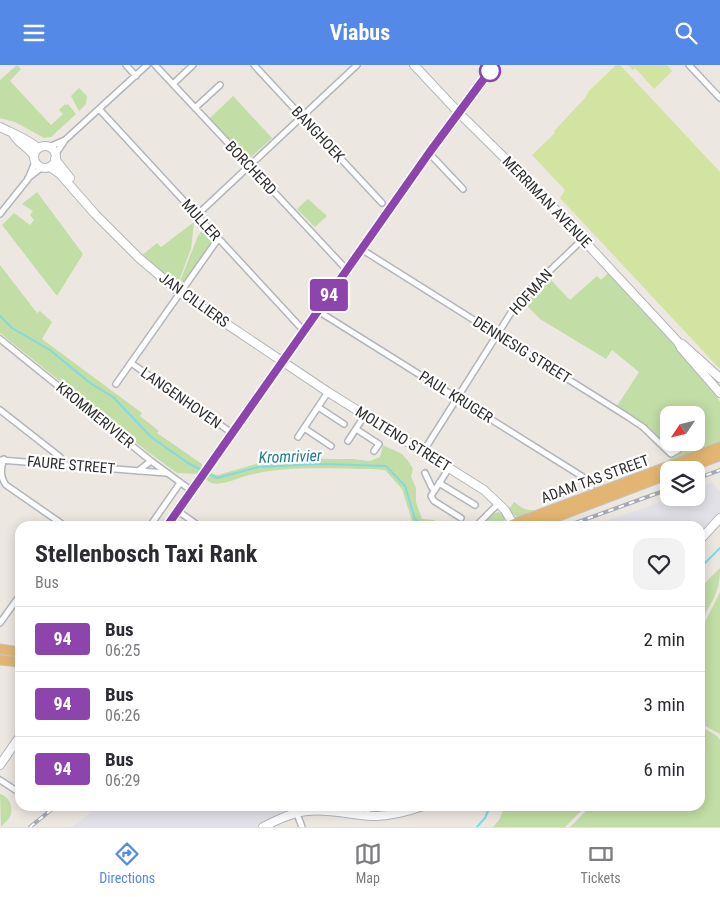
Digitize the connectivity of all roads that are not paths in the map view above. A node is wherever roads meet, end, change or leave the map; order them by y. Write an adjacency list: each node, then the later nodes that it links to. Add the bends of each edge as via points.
1 (126, 65): 10 (street)
2 (148, 65): 10 (street)
3 (154, 65): 11 (street, BORCHERD)
4 (193, 65): 11 (street)
5 (254, 65): 17 (street, BANGHOEK)
6 (357, 65): 17 (street)
7 (414, 65): 16 (street, MERRIMAN AVENUE)
8 (494, 65): 16 (street)
9 (689, 65): 13 (street)
10 (136, 76): 15 (street)
11 (172, 84): 14 (street, BORCHERD)
12 (220, 85): 14 (street)
13 (720, 98)
14 (195, 108): 26 (street, BORCHERD)
15 (99, 109): 20 (street); 30 (street, MULLER)
16 (459, 113): 23 (street); 33 (street, MERRIMAN AVENUE)
17 (302, 116): 26 (street); 28 (street, BANGHOEK)
18 (0, 127): 19 (street)
19 (13, 134): 22 (street); 25 (street, JAN CILLIERS)
20 (65, 140): 21 (street); 24 (street)
21 (49, 147): 22 (street); 24 (street, JAN CILLIERS)
22 (38, 148): 25 (street)
23 (429, 153): 27 (street); 34 (street)
24 (55, 157): 25 (street); 31 (street, JAN CILLIERS)
25 (40, 163): 29 (street); 31 (street, JAN CILLIERS, via 60,174)
26 (249, 166): 30 (street); 35 (street, BORCHERD)
27 (464, 189)
28 (382, 203)
29 (0, 214)
30 (197, 215): 32 (street, MULLER)
31 (111, 230): 36 (street, JAN CILLIERS, via 145,265)
32 (218, 239): 36 (street); 38 (street, MULLER)
33 (583, 239): 39 (street, HOFMAN, via 521,297); 41 (street, MERRIMAN AVENUE)
34 (361, 249): 35 (street); 39 (street, DENNESIG STREET)
35 (347, 270): 37 (street)
36 (179, 292): 42 (street, JAN CILLIERS); 43 (street)
37 (318, 311): 38 (street); 48 (street, PAUL KRUGER)
38 (304, 331): 42 (street)
39 (496, 334): 48 (street, HOFMAN); 58 (street, DENNESIG STREET, via 643,427)
40 (0, 339): 65 (street, KROMMERIVIER)
41 (678, 342): 44 (street, MERRIMAN AVENUE); 47 (street, MERRIMAN AVENUE)
42 (282, 362): 46 (street, MOLTENO STREET); 55 (street)
43 (131, 363): 45 (street); 55 (street, LANGENHOVEN)
44 (720, 378)
45 (116, 384)
46 (328, 392): 49 (street); 51 (street, MOLTENO STREET)
47 (720, 393)
48 (457, 398): 62 (street, HOFMAN); 75 (street, PAUL KRUGER, via 583,477)
49 (318, 407): 52 (street); 53 (street)
50 (0, 410): 67 (street, via 60,457)
51 (365, 415): 54 (street); 62 (street, MOLTENO STREET)
52 (344, 424)
53 (304, 428): 56 (street); 59 (street)
54 (356, 429): 57 (street); 61 (street, via 378,444)
55 (232, 433): 77 (street)
56 (298, 437)
57 (348, 441)
58 (660, 444)
59 (332, 446)
60 (720, 447): 89 (main road, ADAM TAS STREET)
61 (374, 451)
62 (423, 452): 68 (street, MOLTENO STREET)
63 (720, 455): 66 (main road)
64 (2, 460): 67 (street, FAURE STREET); 83 (street, via 1,474 6,485)
65 (151, 461): 69 (street); 70 (street, KROMMERIVIER)
66 (704, 461)
67 (64, 464): 69 (street, FAURE STREET)
68 (449, 468): 73 (street); 78 (street, MOLTENO STREET)
69 (138, 471): 70 (street, FAURE STREET)
70 (167, 473): 74 (street, KROMMERIVIER)
71 (425, 473): 76 (street)
72 (660, 477): 90 (main road, ADAM TAS STREET)
73 (440, 481): 76 (street); 79 (street)
74 (180, 483): 77 (street, KROMMERIVIER); 84 (street)
75 (591, 487)
76 (435, 490): 81 (street, via 431,497 434,501)
77 (192, 491): 80 (street)
78 (498, 503): 87 (street); 88 (street, MOLTENO STREET)
79 (475, 505)
80 (178, 511): 85 (street); 86 (street)
81 (461, 517)
82 (720, 518): 91 (street)
83 (58, 521)
84 (153, 521)
85 (171, 521)
86 (192, 521)
87 (481, 521)
88 (509, 521)
89 (525, 521)
90 (546, 521)
91 (705, 534)
92 (15, 602): 93 (street)
93 (0, 623)
94 (0, 649): 95 (main road)
95 (15, 651)
96 (0, 660): 97 (main road)
97 (15, 662)
98 (15, 744): 99 (street)
99 (0, 765)
100 (0, 780): 101 (street)
101 (15, 790)
102 (294, 811): 109 (street)
103 (296, 811): 108 (street)
104 (322, 811): 107 (street)
105 (367, 811): 107 (street)
106 (405, 811): 107 (street)
107 (368, 815)
108 (301, 824)
109 (263, 827)

